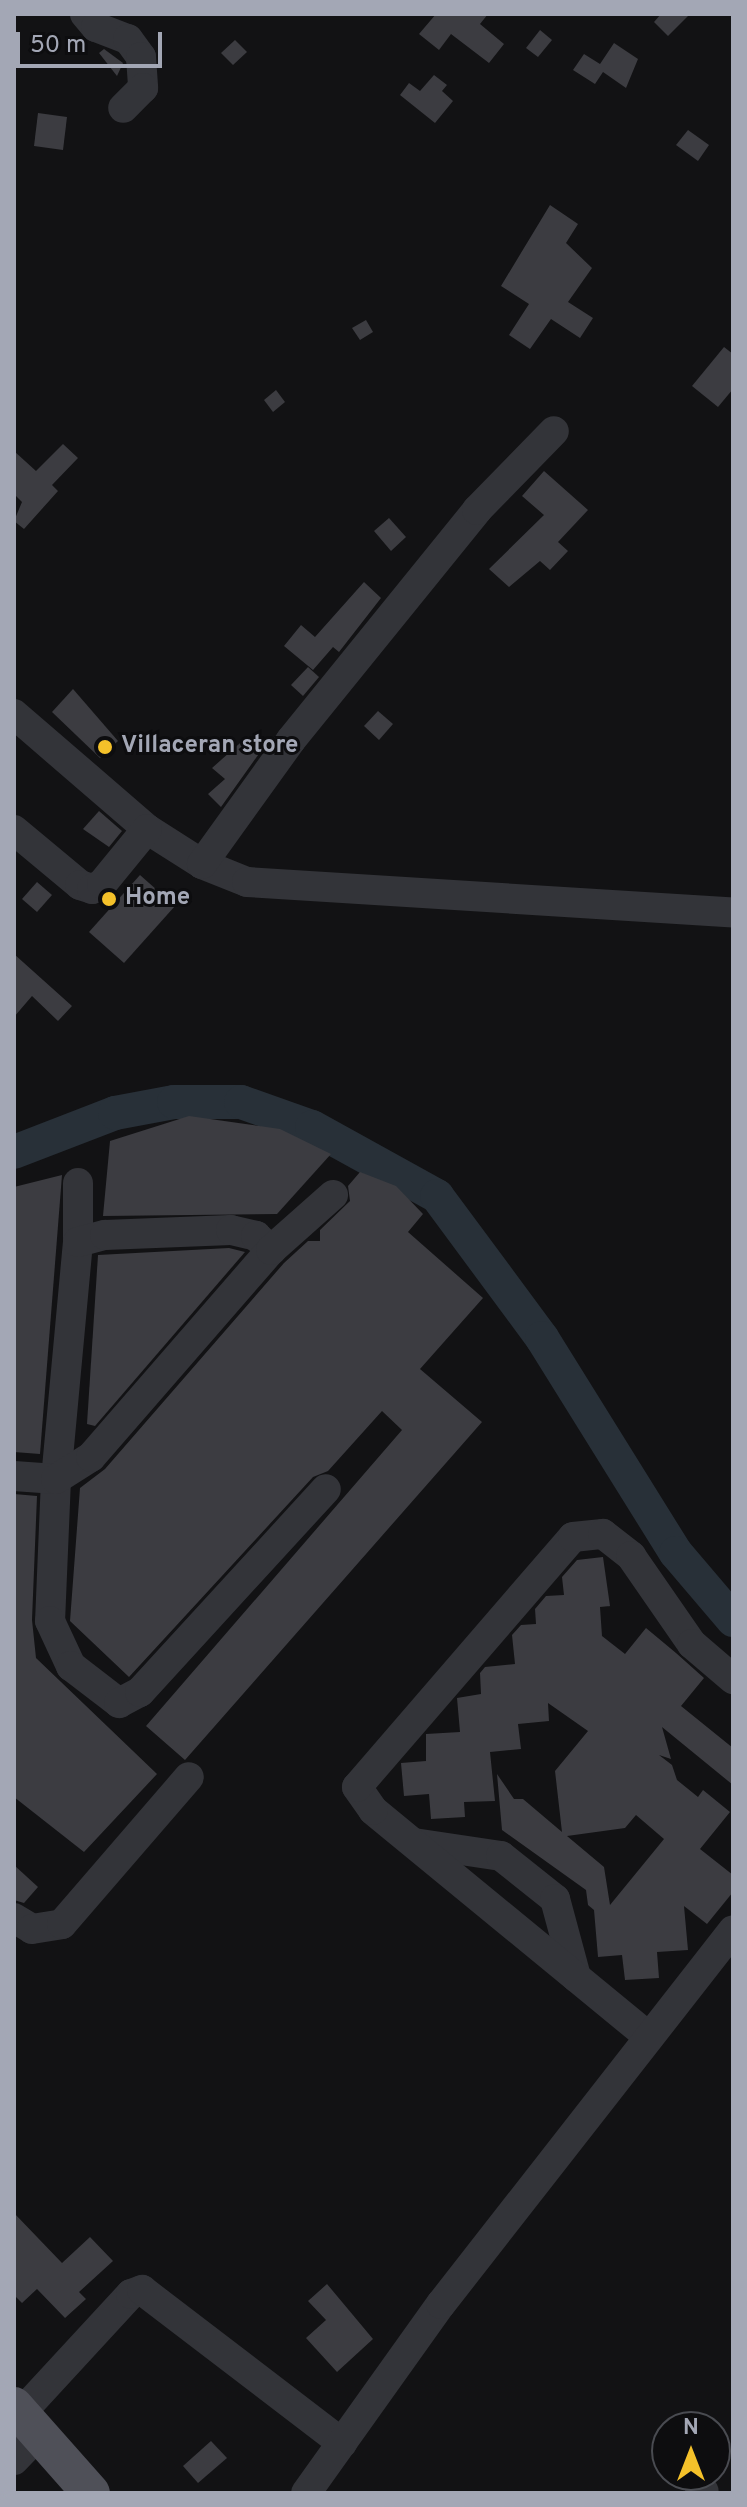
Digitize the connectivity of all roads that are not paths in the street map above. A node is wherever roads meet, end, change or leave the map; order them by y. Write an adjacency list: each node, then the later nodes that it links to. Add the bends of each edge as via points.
1 (85, 14): 2 (street, via 96,27 128,39 141,57 143,88)
2 (123, 108)
3 (554, 431): 7 (street, via 477,510 291,740)
4 (14, 714): 5 (street)
5 (147, 829): 6 (street, via 92,889 80,885); 7 (street)
6 (14, 830)
7 (202, 864): 8 (street, via 247,882)
8 (733, 913)
9 (78, 1183): 11 (street)
10 (333, 1195): 12 (street)
11 (78, 1242): 12 (street, via 105,1235 231,1230 256,1236); 14 (street)
12 (271, 1250): 14 (street, via 91,1457)
13 (14, 1476): 14 (street)
14 (56, 1479): 15 (street, via 50,1621 71,1666 119,1703 154,1681)
15 (326, 1489)
16 (733, 1679): 18 (street, via 692,1644 631,1556 603,1534 573,1537 357,1787 373,1810)
17 (189, 1777): 19 (street, via 62,1924 32,1929)
18 (414, 1843): 21 (street); 21 (street, via 501,1856 555,1899)
19 (14, 1918)
20 (733, 1930): 22 (street)
21 (576, 1977): 22 (street)
22 (649, 2037): 24 (street, via 441,2304)
23 (22, 2428): 24 (street, via 131,2294 142,2290); 25 (main road)
24 (342, 2443): 26 (street)
25 (91, 2493)
26 (306, 2493)

